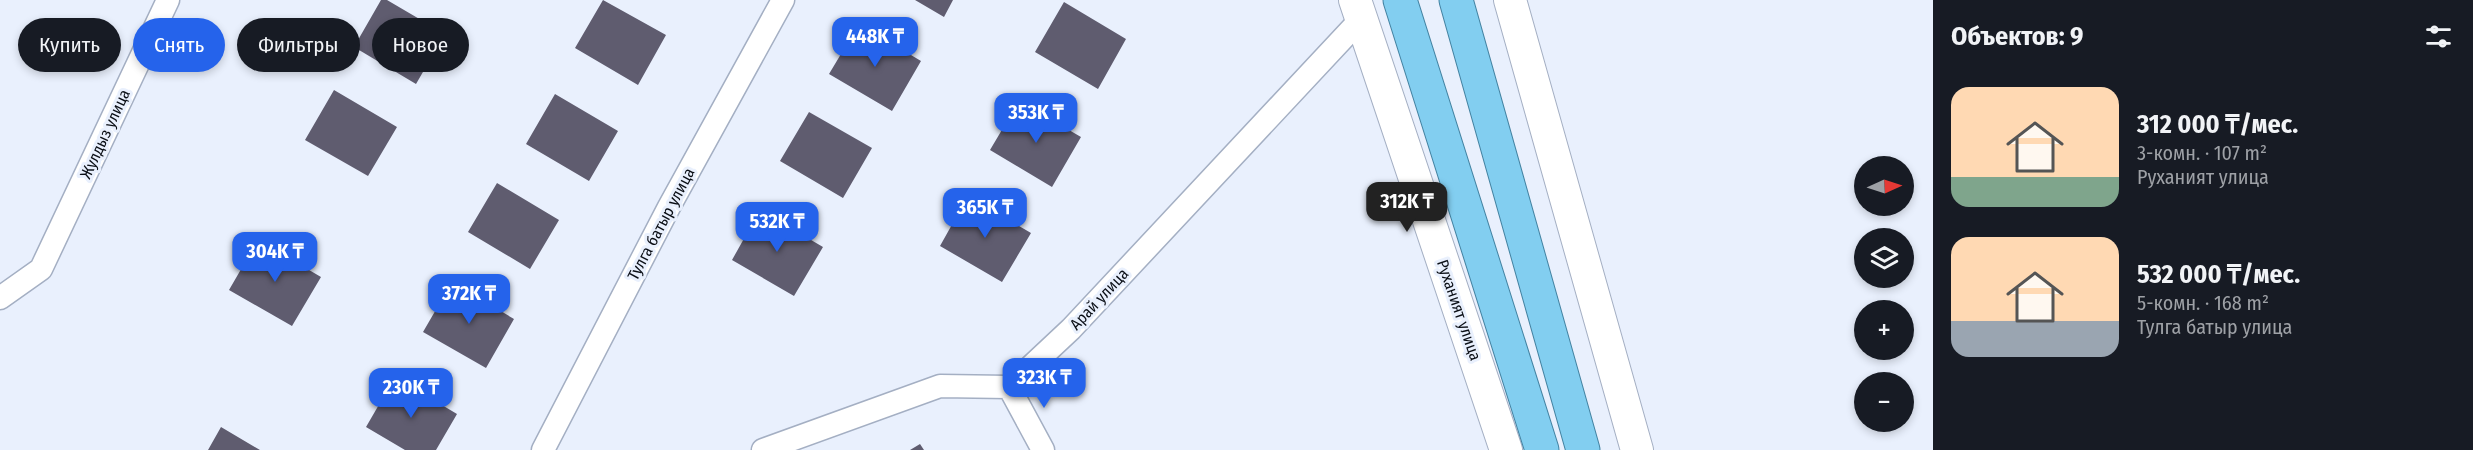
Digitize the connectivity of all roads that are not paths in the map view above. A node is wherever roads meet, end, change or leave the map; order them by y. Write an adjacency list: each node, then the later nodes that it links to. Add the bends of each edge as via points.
1 (168, 0): 7 (street, Жулдыз улица, via 41,269)
2 (783, 0): 9 (street, Тулга батыр улица, via 669,207)
3 (1400, 0): 13 (highway)
4 (1456, 0): 14 (highway)
5 (1509, 0): 15 (main road)
6 (1358, 10): 8 (street, Арай улица, via 1071,329); 12 (main road, Руханият улица)
7 (0, 298)
8 (1009, 387): 10 (street, via 940,386); 11 (street)
9 (543, 450)
10 (764, 450)
11 (1043, 450)
12 (1506, 450)
13 (1542, 450)
14 (1583, 450)
15 (1637, 450)

